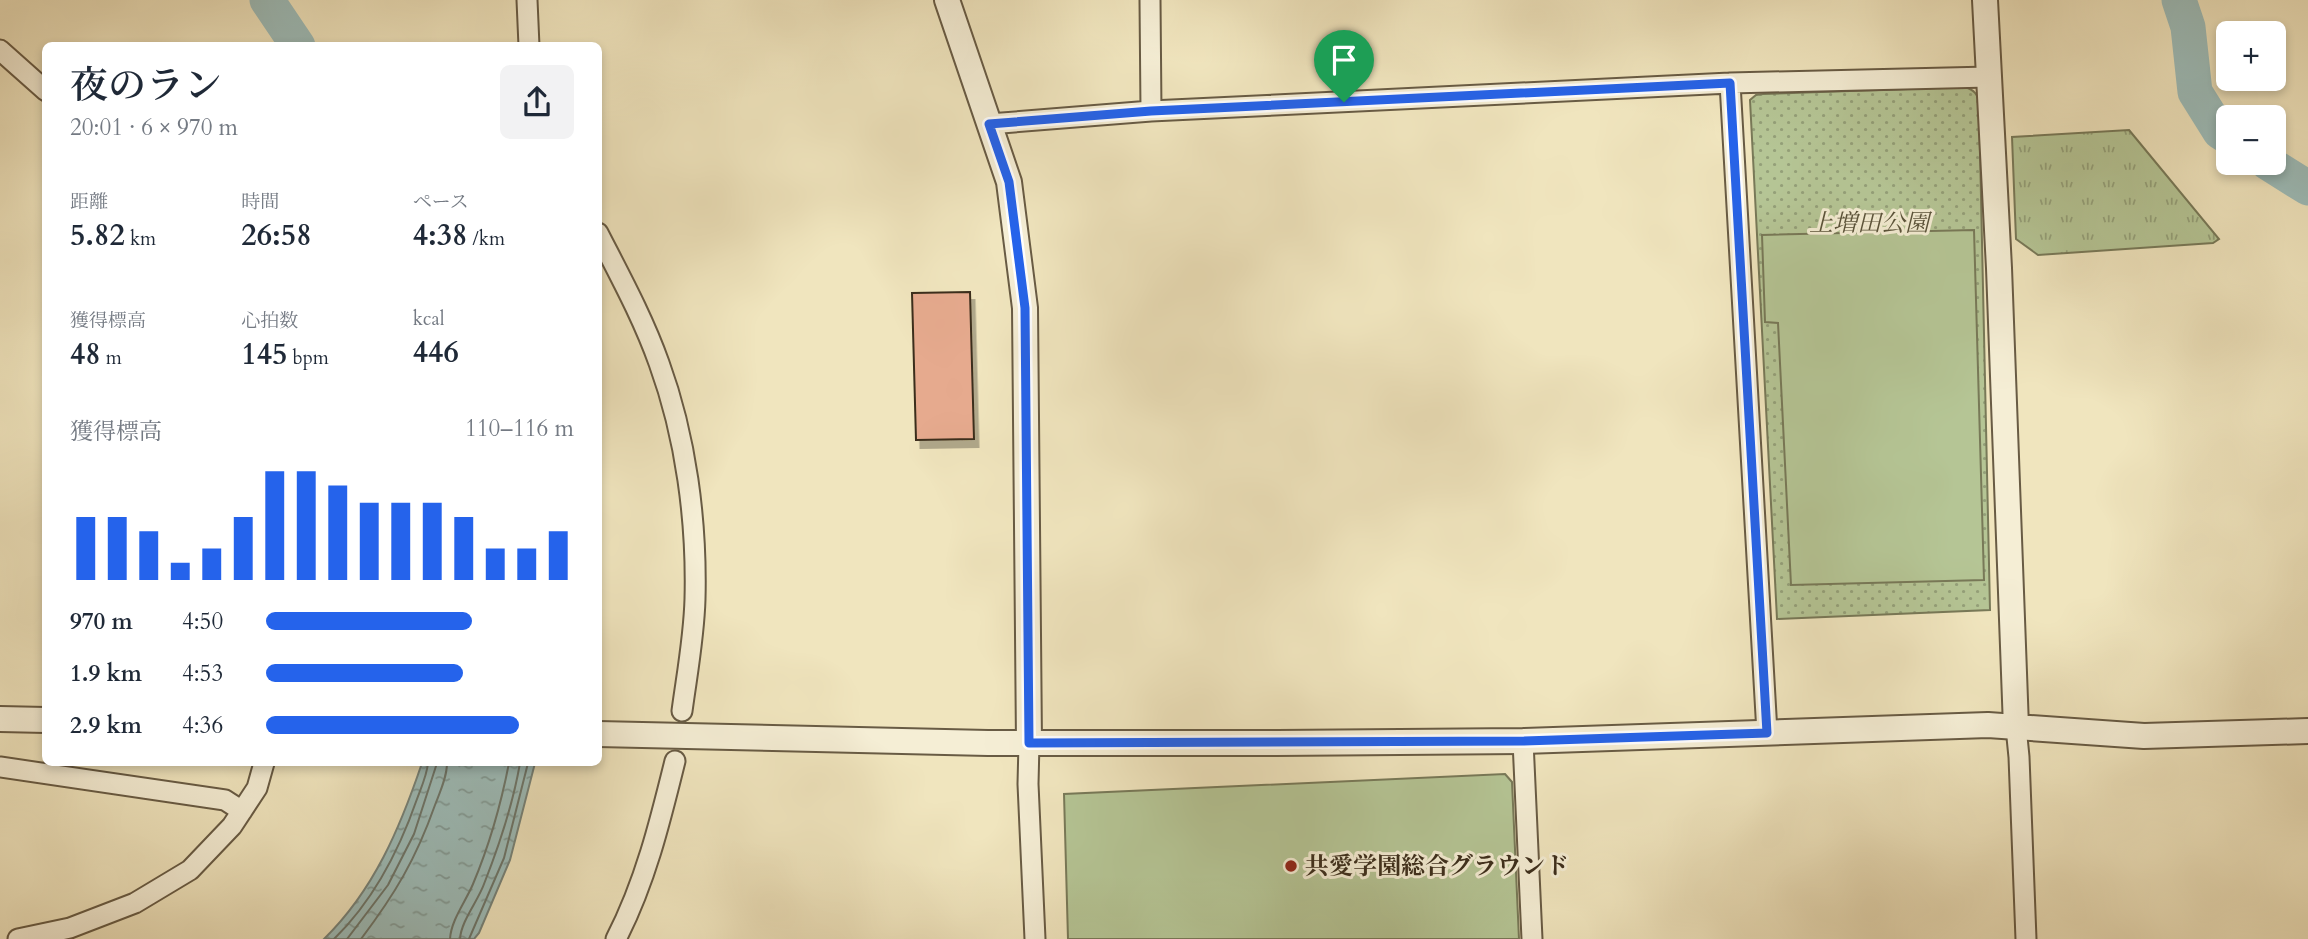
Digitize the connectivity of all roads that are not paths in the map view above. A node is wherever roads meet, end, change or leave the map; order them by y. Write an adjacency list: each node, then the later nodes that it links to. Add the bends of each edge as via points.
1 (527, 0): 5 (street)
2 (947, 0): 11 (street)
3 (1150, 0): 10 (street)
4 (1985, 0): 7 (street)
5 (528, 42)
6 (0, 50): 9 (street)
7 (1989, 77): 8 (street); 16 (street)
8 (1730, 83): 10 (street); 18 (street)
9 (42, 87)
10 (1151, 111): 11 (street)
11 (989, 124): 21 (street, via 1009,182 1025,308)
12 (602, 241): 13 (street, via 659,362 679,433 695,568 693,636)
13 (682, 710)
14 (0, 719): 15 (street)
15 (42, 720)
16 (2016, 727): 17 (street, via 2144,736); 18 (street); 30 (street)
17 (2308, 731)
18 (1767, 733): 20 (street)
19 (602, 734): 21 (street)
20 (1524, 741): 21 (street); 29 (street)
21 (1029, 743): 28 (street)
22 (675, 761): 27 (street, via 640,884)
23 (263, 766): 25 (street, via 257,788)
24 (0, 767): 25 (street, via 225,800)
25 (242, 811): 26 (street, via 190,870 135,903 69,929)
26 (18, 939)
27 (616, 939)
28 (1035, 939)
29 (1532, 939)
30 (2026, 939)

